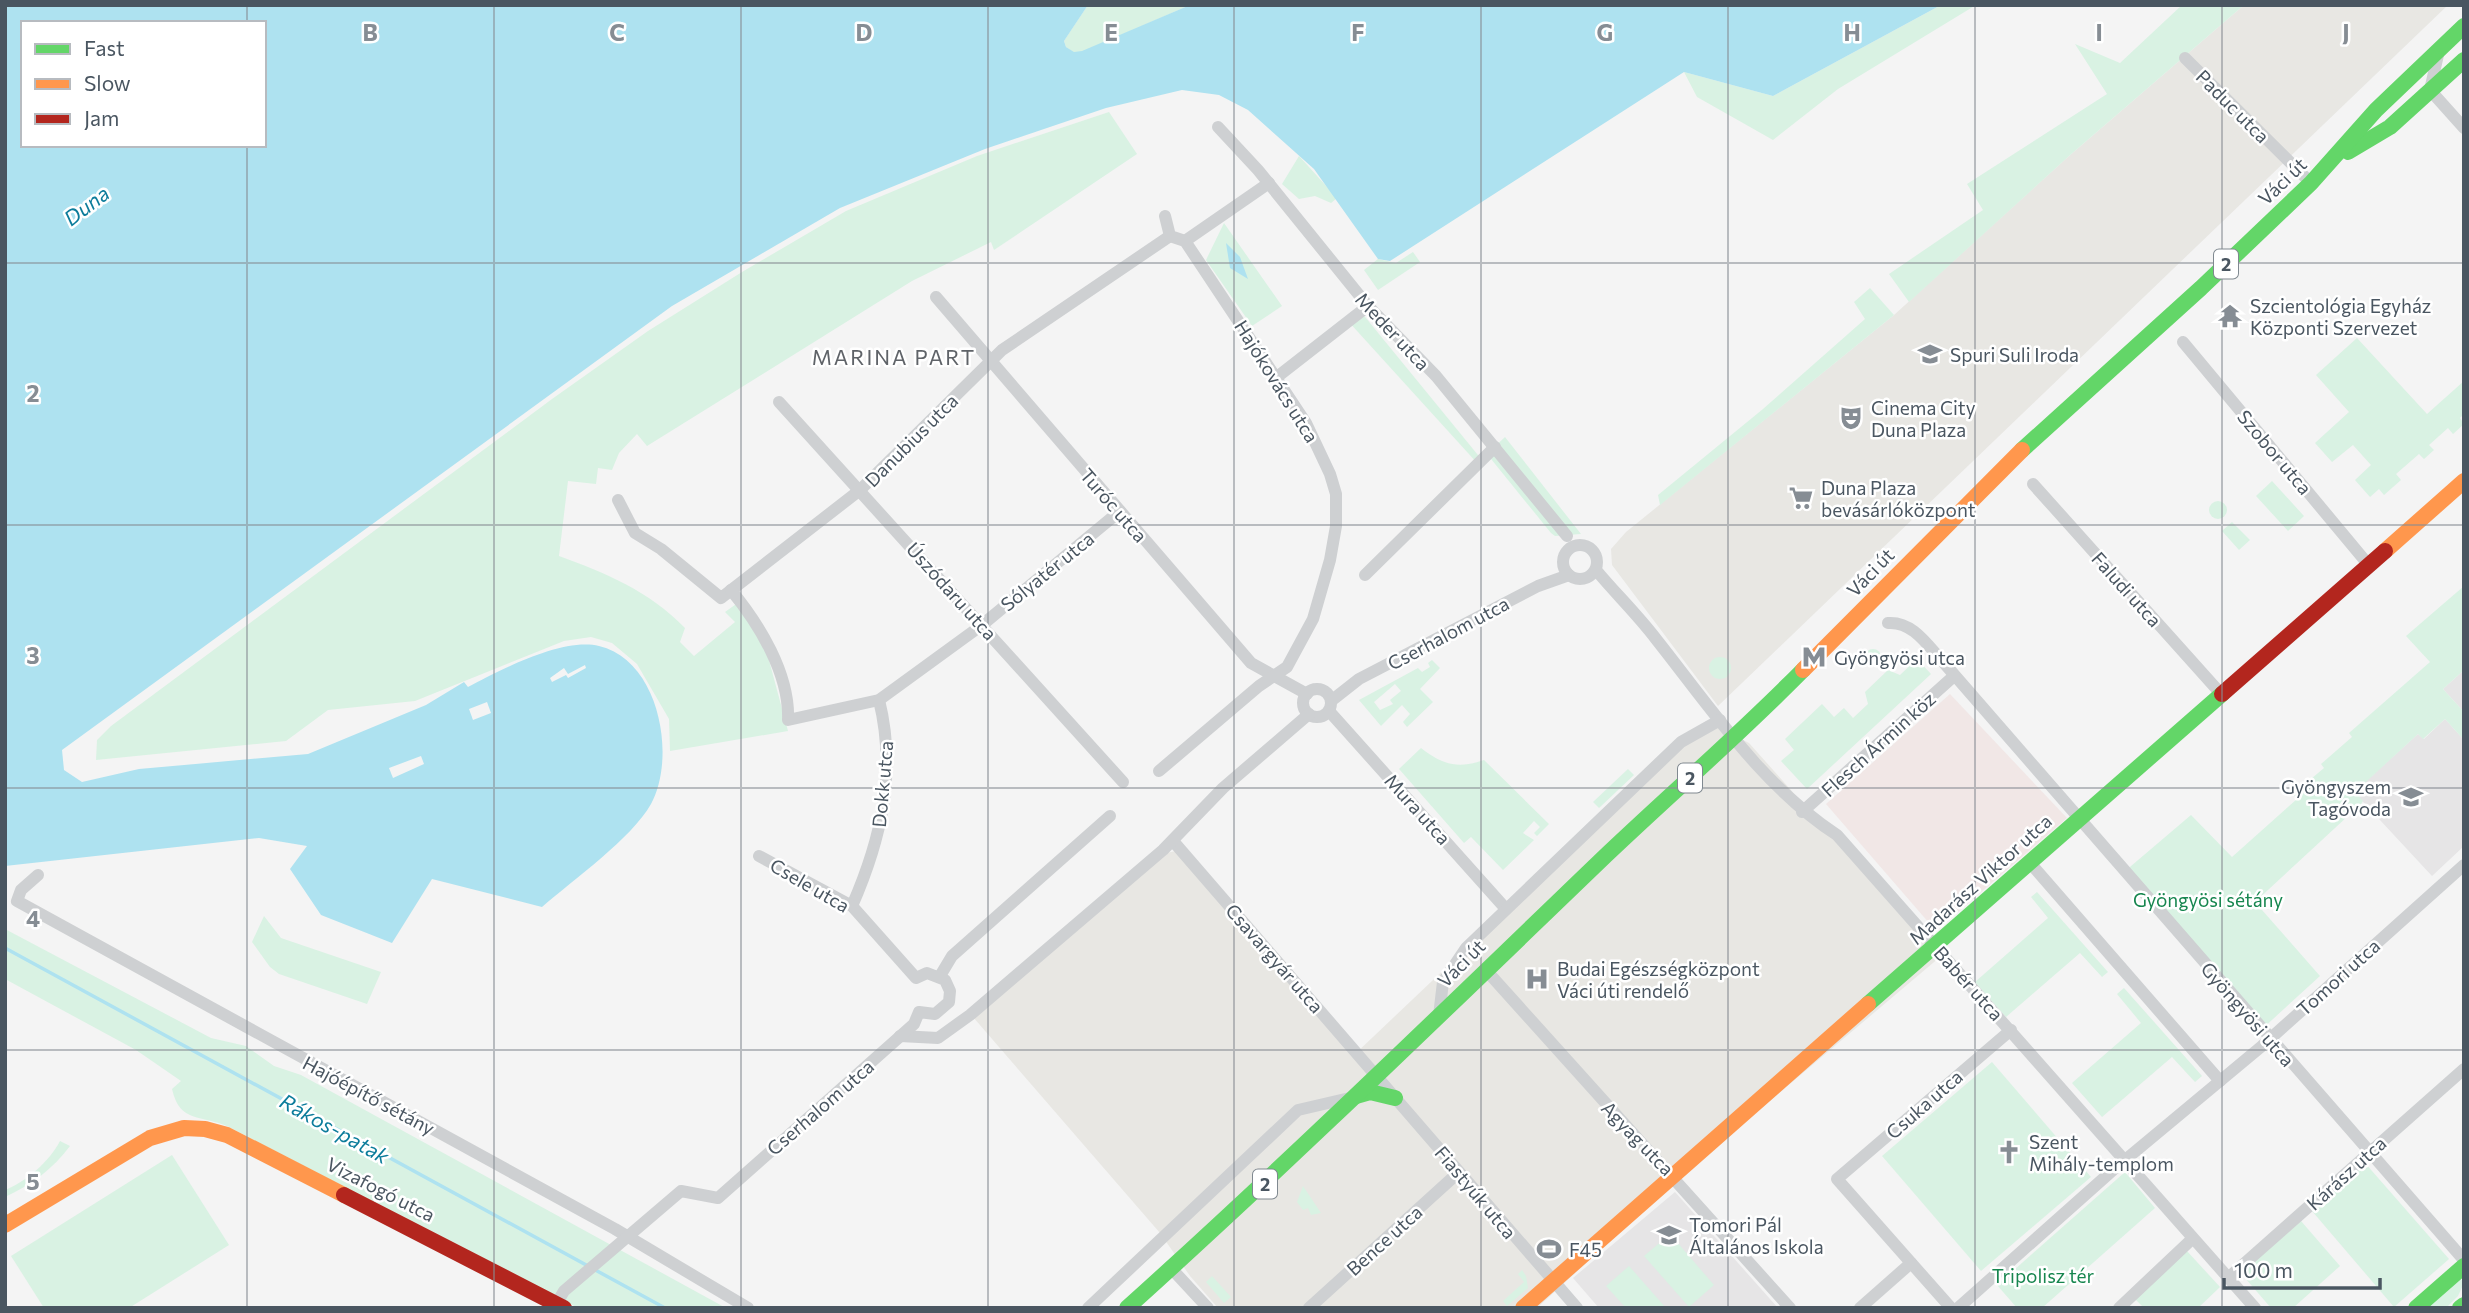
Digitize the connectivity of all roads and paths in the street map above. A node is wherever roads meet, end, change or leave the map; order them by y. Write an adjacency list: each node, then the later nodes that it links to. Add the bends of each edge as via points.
1 (2464, 26): 2 (main road, Váci út / 2)
2 (2440, 48): 5 (street); 8 (main road, Váci út / 2, via 2376,110)
3 (2185, 58): 10 (street, Paduc utca)
4 (2464, 60): 5 (main road, Váci út / 2)
5 (2430, 90): 7 (street); 8 (main road, Váci út / 2, via 2390,127)
6 (1218, 127): 9 (street, Meder utca)
7 (2464, 128)
8 (2335, 160): 10 (main road, Váci út / 2)
9 (1269, 183): 13 (street); 15 (street, Meder utca)
10 (2311, 183): 41 (main road, Váci út / 2, via 1990,479)
11 (1165, 216): 12 (street)
12 (1170, 236): 13 (street); 17 (street, Danubius utca)
13 (1185, 241): 18 (street, Hajókovács utca)
14 (936, 297): 17 (street, Turóc utca)
15 (1368, 306): 18 (street); 20 (street, Meder utca, via 1436,376)
16 (2183, 342): 27 (street, Szobor utca)
17 (991, 360): 23 (street, Danubius utca); 25 (street, Turóc utca)
18 (1276, 377): 34 (street, Hajókovács utca, via 1322,453 1337,510 1333,551 1313,619 1287,667)
19 (779, 402): 23 (street, Úszódaru utca)
20 (1495, 447): 26 (street, Meder utca); 30 (street)
21 (2464, 481): 27 (main road, Madarász Viktor utca)
22 (2033, 484): 36 (street, Faludi utca)
23 (860, 490): 31 (street, Danubius utca); 33 (street, Úszódaru utca)
24 (618, 500): 31 (street, via 635,533)
25 (1120, 511): 33 (street, Sólyatér utca); 34 (street, Turóc utca, via 1251,663)
26 (1567, 536)
27 (2367, 563): 36 (main road, Madarász Viktor utca)
28 (1566, 570): 29 (street, via 1582,579); 29 (street, via 1567,551 1580,545 1594,552); 38 (street, Cserhalom utca, via 1359,679)
29 (1593, 573): 40 (street, via 1636,614)
30 (1365, 575)
31 (726, 594): 37 (street, Sólyatér utca, via 751,614 770,650 788,720)
32 (1888, 623): 35 (street, Gyöngyösi utca, via 1900,622 1913,630)
33 (982, 625): 37 (street, Sólyatér utca); 43 (street, Úszódaru utca)
34 (1272, 676): 39 (street, Turóc utca); 42 (street)
35 (1954, 676): 44 (street, Flesch Ármin köz); 46 (street, Gyöngyösi utca)
36 (2222, 695): 46 (main road, Madarász Viktor utca)
37 (879, 700): 52 (street, Dokk utca, via 887,738 884,808)
38 (1328, 702): 39 (street, via 1314,690); 39 (street, via 1322,717); 53 (street, Mura utca)
39 (1307, 705): 47 (street)
40 (1716, 715): 41 (street); 53 (street, Váci út)
41 (1736, 738): 44 (street, Babér utca); 55 (main road, Váci út / 2)
42 (1159, 771)
43 (1123, 782)
44 (1802, 812): 54 (street, Babér utca, via 1837,835)
45 (1110, 816): 56 (street, via 952,956)
46 (2078, 820): 49 (main road, Madarász Viktor utca); 60 (street, Gyöngyösi utca)
47 (1173, 841): 59 (street, via 938,1038); 62 (street, Csavargyár utca)
48 (759, 856): 52 (street, Csele utca)
49 (2031, 864): 54 (main road, Madarász Viktor utca); 63 (street)
50 (2464, 865): 60 (street, Tomori utca)
51 (38, 875): 71 (street, Hajóépítő sétány, via 20,890 17,901)
52 (852, 906): 56 (street, Csele utca, via 916,978 927,973)
53 (1506, 909): 57 (street, Váci út, via 1466,947 1443,982)
54 (1937, 947): 58 (street, Babér utca); 69 (main road, Madarász Viktor utca)
55 (1485, 969): 57 (main road, Váci út / 2); 69 (street, Agyag utca, via 1664,1171)
56 (940, 976): 59 (street, Cserhalom utca, via 950,997 940,1012 919,1013)
57 (1439, 1016): 62 (main road, Váci út / 2)
58 (2011, 1030): 67 (street, Babér utca); 75 (street, Csuka utca, via 1837,1179)
59 (900, 1036): 71 (street, Cserhalom utca, via 718,1198 681,1191)
60 (2269, 1039): 63 (street, Tomori utca); 66 (street, Gyöngyösi utca)
61 (2464, 1069): 66 (street, Kárász utca)
62 (1377, 1076): 64 (main road, Váci út / 2); 65 (street, Fiastyúk utca)
63 (2220, 1081): 67 (street, Tomori utca)
64 (1356, 1096): 65 (main road, via 1370,1092); 77 (main road, Váci út / 2); 84 (street, via 1298,1110)
65 (1395, 1098): 68 (street, Fiastyúk utca)
66 (2369, 1152): 73 (street, Gyöngyösi utca); 78 (street, Kárász utca)
67 (2123, 1162): 72 (street, Babér utca); 92 (street, Tomori utca)
68 (1459, 1172): 74 (street, Fiastyúk utca); 86 (street, Bence utca)
69 (1674, 1176): 79 (main road, Madarász Viktor utca); 89 (street, Agyag utca)
70 (5, 1225): 82 (main road, Vizafogó utca, via 110,1160 174,1128 200,1127 226,1134)
71 (627, 1237): 82 (street, via 564,1291); 83 (street, Hajóépítő sétány)
72 (2191, 1240): 78 (street, Babér utca); 93 (street)
73 (2464, 1260)
74 (1534, 1261): 79 (street, Fiastyúk utca); 80 (street, via 1540,1276)
75 (1911, 1263): 90 (street); 91 (street)
76 (2464, 1266): 95 (main road)
77 (1170, 1268): 81 (street); 85 (main road, Váci út / 2)
78 (2228, 1278): 94 (street, Babér utca)
79 (1553, 1282): 80 (main road, Madarász Viktor utca); 88 (street, Fiastyúk utca)
80 (1538, 1294): 87 (main road, Madarász Viktor utca)
81 (1205, 1305)
82 (558, 1306)
83 (748, 1308)
84 (1088, 1308)
85 (1127, 1308)
86 (1309, 1308)
87 (1523, 1308)
88 (1577, 1308)
89 (1790, 1308)
90 (1860, 1308)
91 (1951, 1308)
92 (1958, 1308)
93 (2119, 1308)
94 (2255, 1308)
95 (2416, 1308)

